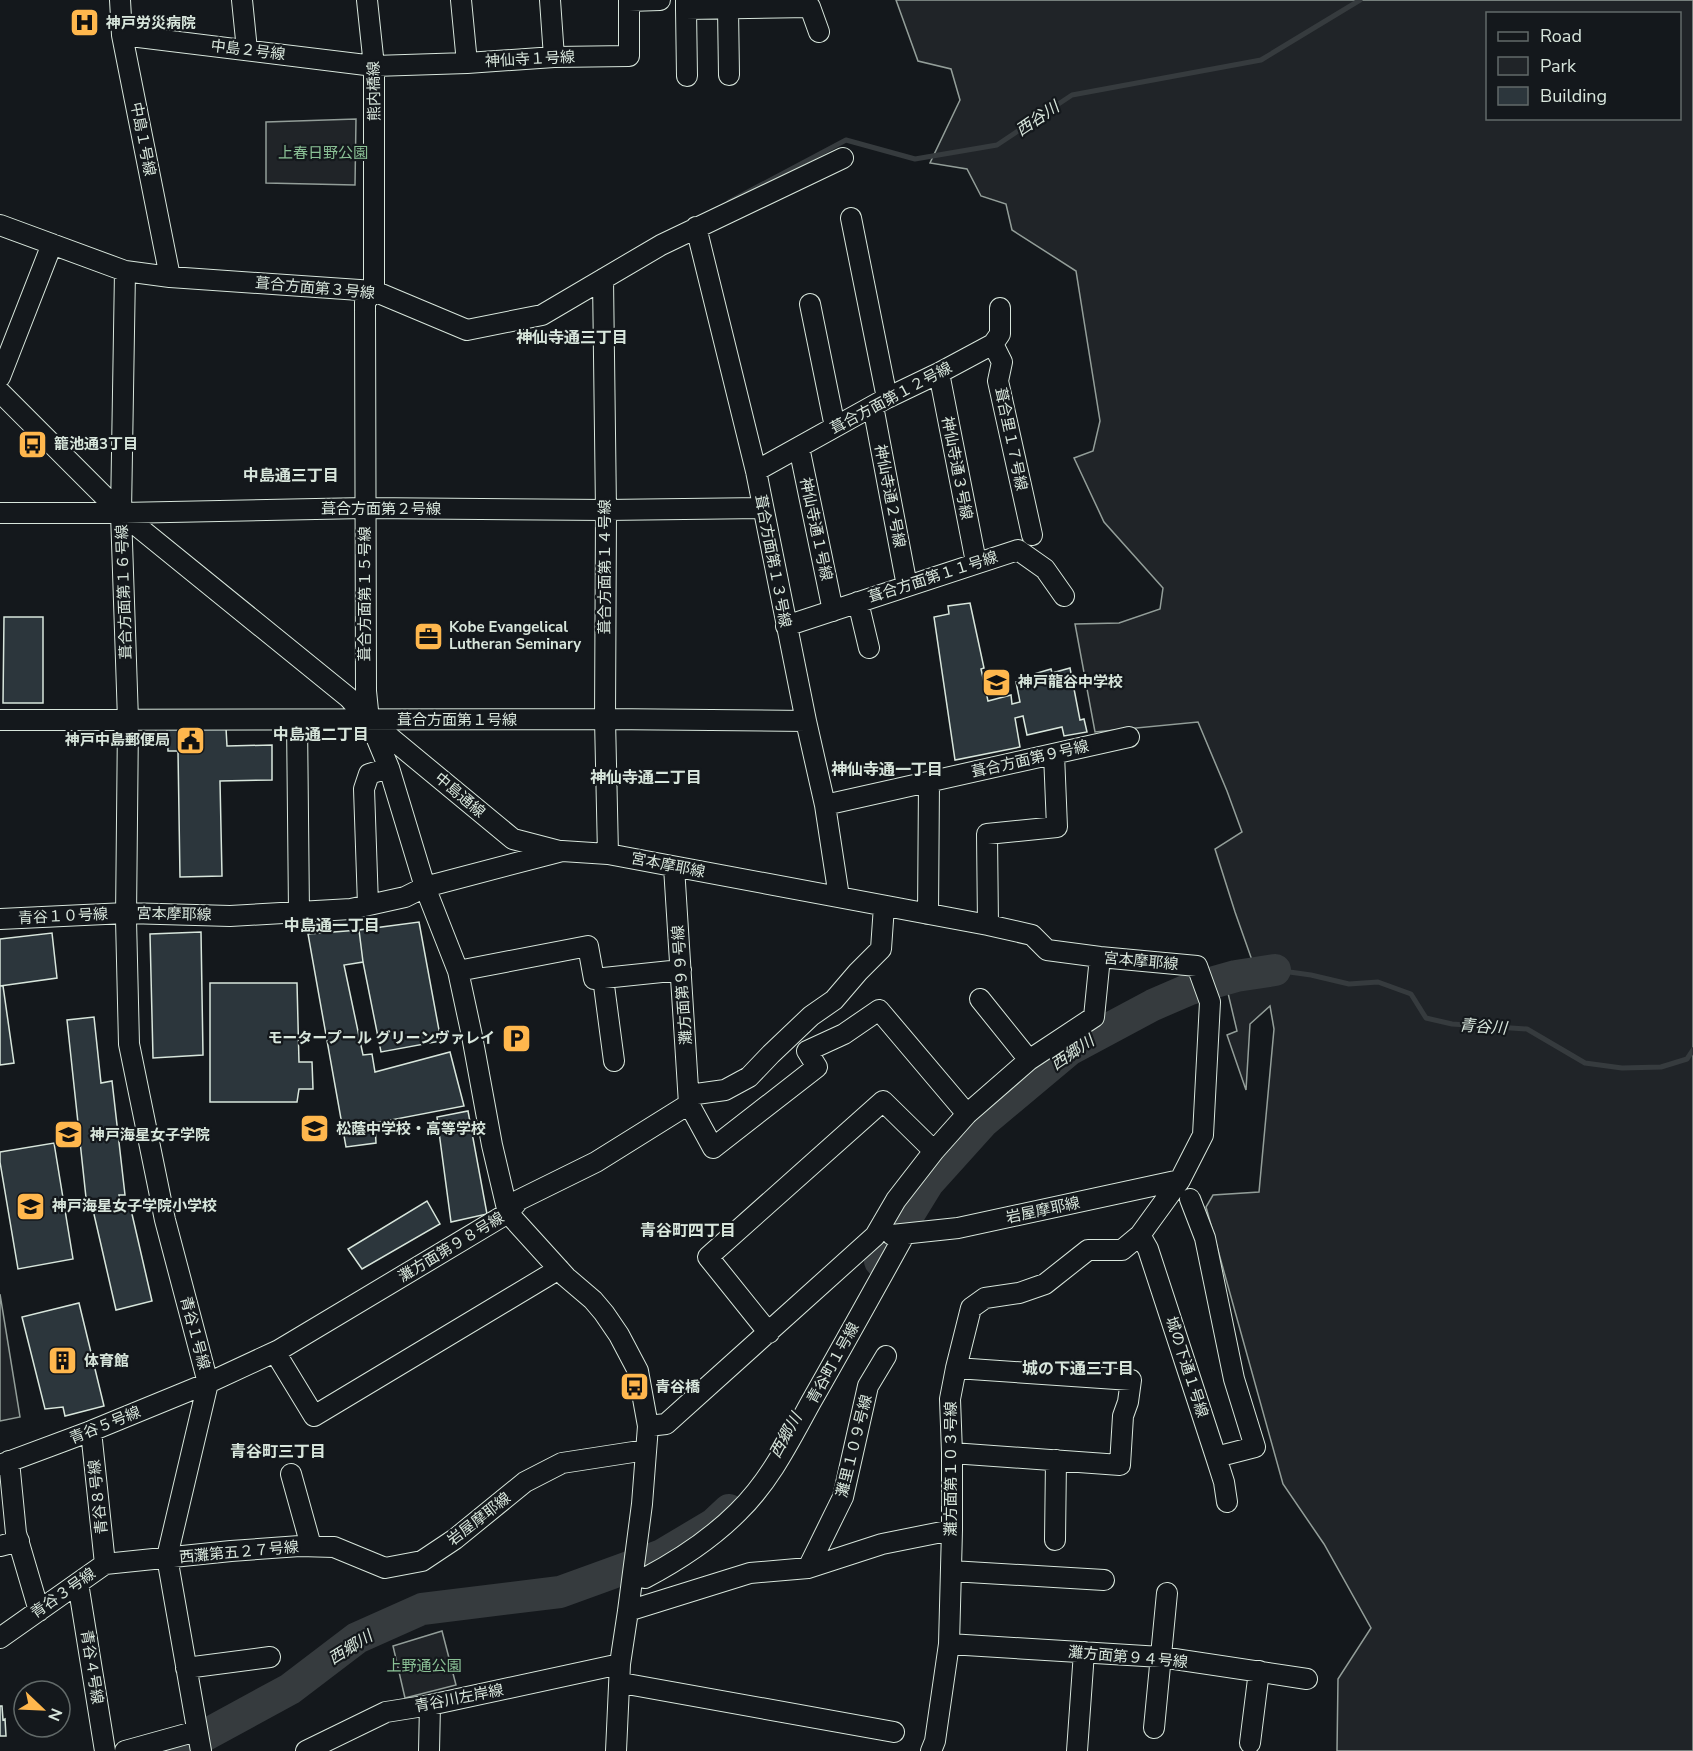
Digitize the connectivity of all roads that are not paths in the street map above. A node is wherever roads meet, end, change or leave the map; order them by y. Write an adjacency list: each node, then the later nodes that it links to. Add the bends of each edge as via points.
1 (120, 0): 12 (street, 中島１号線)
2 (242, 0): 13 (street)
3 (368, 0): 16 (street, 熊内橋線)
4 (461, 0): 15 (street)
5 (550, 0): 14 (street)
6 (660, 0): 7 (street)
7 (629, 1): 14 (street, 神仙寺１号線, via 629,56)
8 (749, 4): 10 (street); 11 (street, via 810,7)
9 (686, 5): 10 (street); 18 (street)
10 (728, 8): 17 (street)
11 (819, 32)
12 (122, 35): 13 (street, 中島２号線); 25 (street, 中島１号線)
13 (247, 50): 16 (street, 中島２号線)
14 (554, 57): 15 (street, 神仙寺１号線)
15 (467, 63): 16 (street, 神仙寺１号線)
16 (374, 66): 27 (street, 熊内橋線)
17 (729, 75)
18 (687, 76)
19 (843, 158): 22 (street, 葺合方面第３号線)
20 (851, 218): 34 (street, 神仙寺通２号線)
21 (0, 225): 23 (street, 葺合方面第３号線)
22 (696, 227): 26 (street, 葺合方面第３号線); 37 (street, 葺合方面第１３号線)
23 (52, 244): 24 (street, 葺合方面第３号線); 32 (street)
24 (125, 271): 25 (street, 葺合方面第３号線); 42 (street, 葺合方面第１６号線)
25 (170, 277): 27 (street, 葺合方面第３号線)
26 (603, 279): 27 (street, 葺合方面第３号線, via 542,315 467,330); 40 (street, 葺合方面第１４号線)
27 (374, 291): 38 (street, 葺合方面第１５号線, via 365,302)
28 (810, 304): 35 (street)
29 (1000, 309): 30 (street, via 1000,334)
30 (993, 344): 31 (street, 葺合方面第１２号線); 43 (street, 葺合里１７号線, via 1002,362 999,381)
31 (939, 373): 34 (street, 葺合方面第１２号線); 44 (street, 神仙寺通３号線)
32 (0, 377)
33 (0, 392): 42 (street)
34 (880, 402): 35 (street, 葺合方面第１２号線); 45 (street, 神仙寺通２号線)
35 (835, 427): 36 (street, 葺合方面第１２号線)
36 (799, 447): 37 (street, 葺合方面第１２号線); 48 (street, 神仙寺通１号線)
37 (756, 471): 39 (street, 葺合方面第１３号線)
38 (365, 508): 40 (street, 葺合方面第２号線); 42 (street, 葺合方面第２号線); 55 (street, 葺合方面第１５号線)
39 (762, 508): 40 (street, 葺合方面第２号線); 49 (street, 葺合方面第１３号線)
40 (606, 510): 51 (street, 葺合方面第１４号線)
41 (0, 513): 42 (street, 葺合方面第２号線)
42 (121, 513): 53 (street, 葺合方面第１６号線); 55 (street, via 349,698)
43 (1032, 535)
44 (976, 562): 45 (street, 葺合方面第１１号線); 46 (street, 葺合方面第１１号線, via 1018,550 1045,569)
45 (907, 586): 47 (street, 葺合方面第１１号線)
46 (1064, 596)
47 (858, 602): 48 (street, 葺合方面第１１号線); 50 (street)
48 (833, 611): 49 (street, 葺合方面第１１号線)
49 (786, 626): 56 (street, 葺合方面第１３号線)
50 (869, 648)
51 (605, 719): 55 (street, 葺合方面第１号線); 56 (street, 葺合方面第１号線); 63 (street, 葺合方面第１４号線)
52 (0, 720): 53 (street, 葺合方面第１号線)
53 (128, 720): 54 (street, 葺合方面第１号線); 70 (street, 葺合方面第１６号線)
54 (297, 720): 55 (street, 葺合方面第１号線); 69 (street)
55 (369, 720): 59 (street); 62 (street, 中島通線, via 513,839)
56 (806, 721): 61 (street, 葺合方面第１３号線)
57 (1129, 737): 58 (street, 葺合方面第９号線)
58 (1054, 754): 60 (street, 葺合方面第９号線); 73 (street, via 1057,826 987,834)
59 (389, 768): 65 (street); 67 (street, via 369,774 364,789)
60 (929, 782): 61 (street, 葺合方面第９号線); 71 (street)
61 (825, 805): 66 (street, 葺合方面第１３号線)
62 (562, 851): 63 (street, 宮本摩耶線); 65 (street, 宮本摩耶線)
63 (608, 854): 64 (street, 宮本摩耶線)
64 (674, 867): 66 (street, 宮本摩耶線); 75 (street, 灘方面第９９号線)
65 (425, 887): 67 (street, 宮本摩耶線, via 405,897); 76 (street)
66 (839, 897): 68 (street, 宮本摩耶線)
67 (368, 905): 69 (street, 宮本摩耶線)
68 (884, 906): 71 (street, 宮本摩耶線); 82 (street, 灘方面第９８号線, via 881,949 834,1000 811,1016 748,1077 725,1090)
69 (299, 912): 70 (street, 宮本摩耶線, via 230,916)
70 (126, 913): 72 (street, 青谷１０号線); 96 (street, 青谷１号線, via 129,1044 165,1220)
71 (928, 914): 73 (street, 宮本摩耶線)
72 (0, 919)
73 (988, 925): 74 (street, 宮本摩耶線, via 1032,936 1047,950)
74 (1100, 957): 79 (street, 宮本摩耶線, via 1197,966); 80 (street, via 1094,1017)
75 (681, 970): 77 (street); 82 (street, 灘方面第９９号線)
76 (458, 972): 77 (street, via 588,946 594,979); 87 (street)
77 (603, 978): 81 (street)
78 (980, 999): 80 (street)
79 (1210, 1002): 85 (street, 灘方面第１０３号線, via 1203,1135)
80 (1029, 1060): 83 (street)
81 (614, 1061)
82 (689, 1099): 83 (street, via 713,1148 817,1067 807,1051 844,1034 879,1010); 87 (street, 灘方面第９８号線, via 596,1162 519,1200)
83 (967, 1114): 84 (street)
84 (934, 1151): 90 (street, via 896,1200); 92 (street, via 883,1101 708,1257)
85 (1180, 1180): 88 (street, 岩屋摩耶線, via 958,1228); 89 (street, 灘方面第１０３号線)
86 (1191, 1199): 101 (street, via 1205,1238 1234,1379 1255,1447)
87 (508, 1213): 91 (street); 93 (street, 灘方面第９８号線)
88 (905, 1234): 90 (street, 岩屋摩耶線); 114 (street, 青谷町１号線, via 758,1490 716,1532 680,1559)
89 (1140, 1235): 95 (street, 灘方面第１０３号線, via 1122,1250 1088,1250 1045,1284 985,1298 971,1308); 101 (street, 城の下通１号線, via 1148,1249)
90 (878, 1236): 92 (street)
91 (559, 1269): 93 (street, via 314,1416); 97 (street, via 593,1300 619,1335 638,1371)
92 (769, 1333): 97 (street, via 666,1424)
93 (275, 1352): 96 (street, 灘方面第９８号線)
94 (886, 1356): 112 (street, 灘里１０９号線, via 868,1386 843,1497)
95 (956, 1368): 100 (street, 灘方面第１０３号線, via 950,1399); 102 (street, via 1131,1380 1123,1416 1120,1465)
96 (208, 1383): 98 (street, 青谷５号線); 110 (street, 青谷１号線)
97 (648, 1426): 99 (street)
98 (91, 1431): 103 (street, 青谷５号線); 111 (street, 青谷８号線)
99 (646, 1450): 109 (street, 岩屋摩耶線, via 562,1463 525,1482 422,1561 385,1568 334,1547); 114 (street, via 636,1546)
100 (952, 1453): 102 (street); 106 (street, 灘方面第１０３号線)
101 (1216, 1457): 105 (street, 城の下通１号線)
102 (1056, 1460): 107 (street)
103 (5, 1463): 108 (street, via 16,1533)
104 (291, 1474): 109 (street)
105 (1227, 1502)
106 (952, 1530): 112 (street, via 882,1544); 113 (street, 灘方面第１０３号線)
107 (1055, 1540)
108 (9, 1543): 118 (street)
109 (311, 1546): 110 (street, 西灘第五２７号線)
110 (167, 1557): 111 (street, 青谷３号線); 126 (street, 青谷１号線)
111 (105, 1564): 116 (street, 青谷３号線)
112 (808, 1568): 119 (street, via 750,1573)
113 (951, 1571): 115 (street); 121 (street, 灘方面第１０３号線)
114 (639, 1580): 119 (street)
115 (1104, 1580)
116 (78, 1583): 118 (street, 青谷３号線); 135 (street, 青谷４号線)
117 (1167, 1593): 124 (street)
118 (39, 1611): 120 (street, 青谷３号線)
119 (628, 1611): 125 (street)
120 (0, 1638)
121 (949, 1644): 122 (street, 灘方面第９４号線); 141 (street, 灘方面第１０３号線)
122 (1084, 1652): 124 (street, 灘方面第９４号線); 142 (street)
123 (270, 1657): 126 (street)
124 (1161, 1657): 127 (street, 灘方面第９４号線); 131 (street)
125 (620, 1664): 130 (street, 青谷川左岸線); 140 (street)
126 (186, 1668): 132 (street, 青谷１号線)
127 (1259, 1671): 128 (street, 灘方面第９４号線); 134 (street)
128 (1307, 1679)
129 (627, 1684): 133 (street)
130 (430, 1705): 138 (street, 青谷川左岸線, via 386,1712); 139 (street)
131 (1154, 1728)
132 (197, 1731): 136 (street); 137 (street, 青谷１号線)
133 (894, 1732)
134 (1250, 1743)
135 (105, 1751)
136 (125, 1751)
137 (201, 1751)
138 (306, 1751)
139 (429, 1751)
140 (616, 1751)
141 (931, 1751)
142 (1077, 1751)

